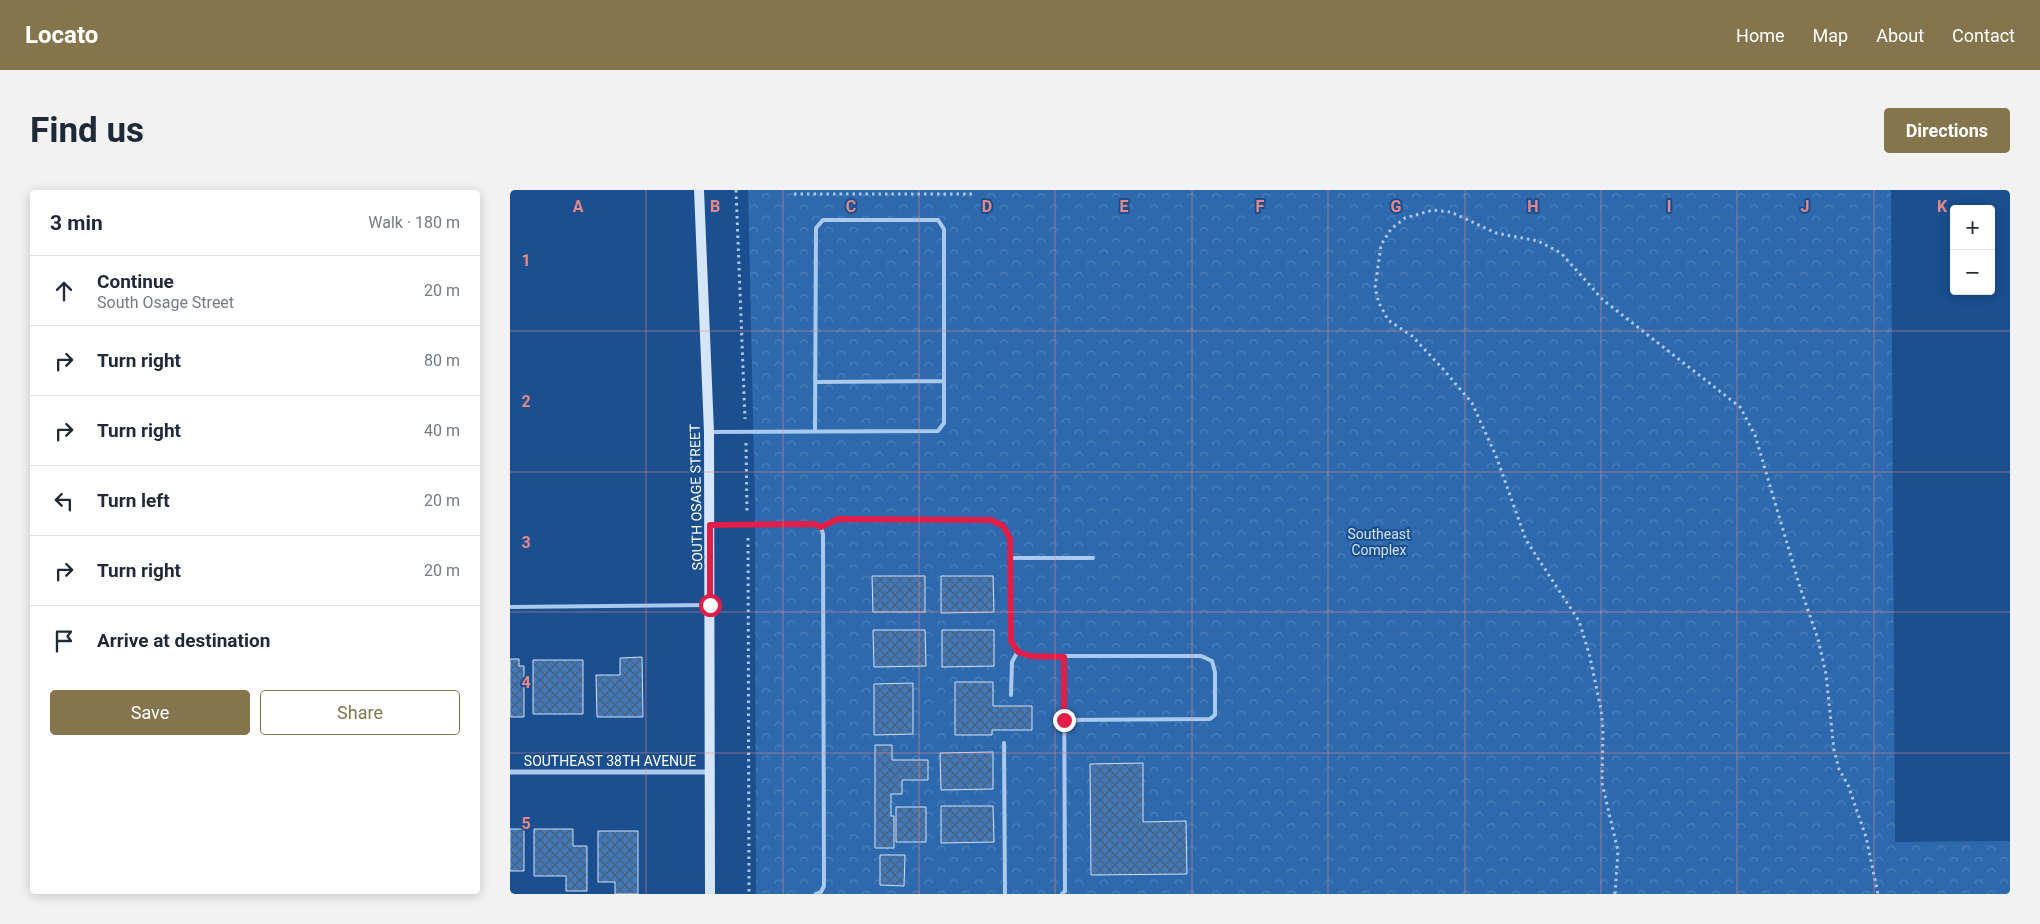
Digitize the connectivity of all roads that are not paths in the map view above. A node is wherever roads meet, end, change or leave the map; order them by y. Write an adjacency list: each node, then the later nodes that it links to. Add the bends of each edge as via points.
1 (699, 190): 5 (main road, SOUTH OSAGE STREET)
2 (944, 381): 3 (lane); 3 (lane, via 944,229 938,220 823,220 816,228); 4 (lane, via 944,423 938,431)
3 (815, 382): 4 (lane)
4 (815, 431): 5 (lane)
5 (710, 432): 6 (main road, SOUTH OSAGE STREET)
6 (710, 525): 7 (lane, via 814,524); 10 (main road, SOUTH OSAGE STREET)
7 (821, 527): 8 (lane, via 838,519 991,520 1003,526 1010,538); 19 (lane, via 824,534 824,886)
8 (1011, 558): 9 (lane); 12 (lane, via 1011,641)
9 (1093, 558)
10 (710, 605): 11 (lane); 18 (main road, SOUTH OSAGE STREET)
11 (510, 607)
12 (1018, 652): 13 (lane, via 1030,656); 14 (lane, via 1012,662)
13 (1064, 657): 15 (lane); 15 (lane, via 1201,656 1212,661 1215,672 1215,714 1210,719)
14 (1011, 695)
15 (1064, 720): 22 (lane, via 1065,891)
16 (1004, 743): 21 (lane)
17 (510, 772): 18 (street, SOUTHEAST 38TH AVENUE)
18 (710, 772): 20 (main road, SOUTH OSAGE STREET)
19 (820, 893)
20 (710, 894)
21 (1004, 894)
22 (1062, 894)

